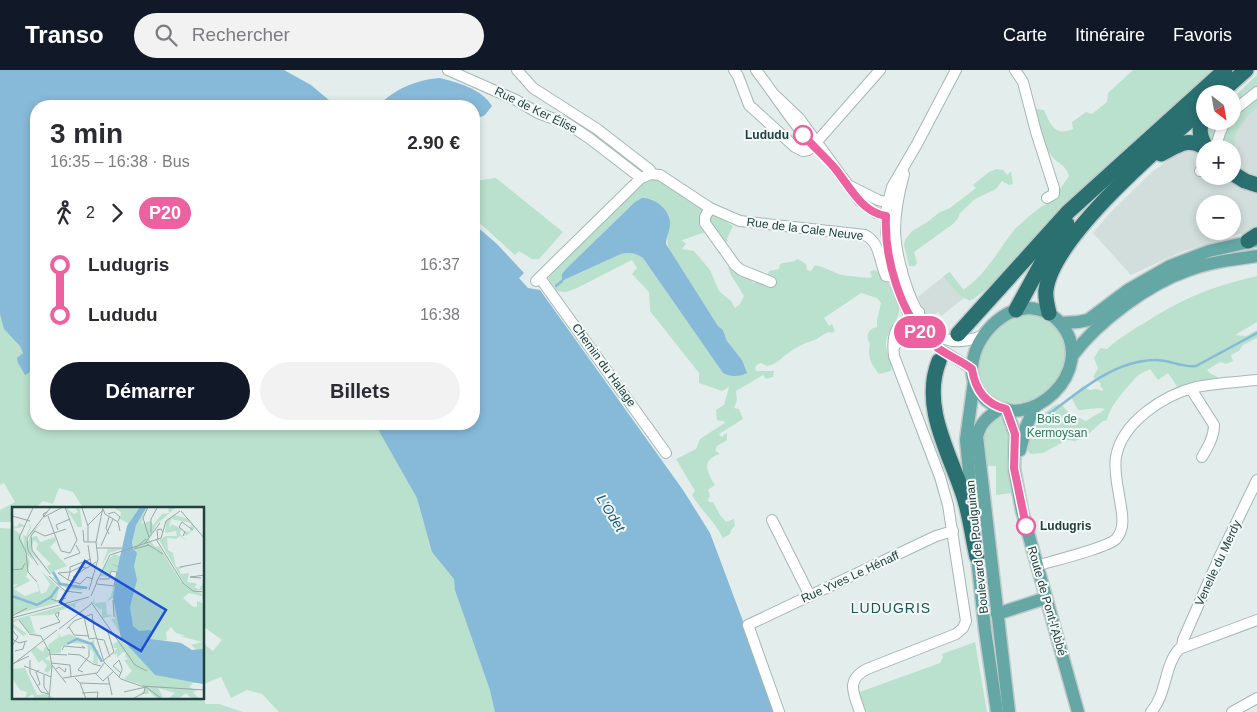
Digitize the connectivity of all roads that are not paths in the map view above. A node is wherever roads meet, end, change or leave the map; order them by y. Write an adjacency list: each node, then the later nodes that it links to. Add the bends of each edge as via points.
1 (448, 70): 21 (street, Rue de Ker Élise, via 568,124)
2 (517, 70): 20 (street, via 533,88 598,129)
3 (734, 70): 18 (street, via 747,102 758,114 798,149 807,150)
4 (756, 70): 18 (street, via 793,122)
5 (880, 70): 18 (street)
6 (956, 70): 26 (street, via 907,163)
7 (1015, 70): 25 (street, via 1023,82 1054,188 1054,194)
8 (1225, 70): 16 (highway)
9 (1246, 70): 11 (highway)
10 (1256, 70): 12 (highway)
11 (1229, 85)
12 (1240, 85)
13 (1257, 92): 14 (street)
14 (1241, 105)
15 (1196, 115): 19 (highway)
16 (1144, 143): 33 (highway, via 1069,221); 38 (highway, via 1060,220)
17 (1196, 143): 19 (highway, via 1186,142)
18 (816, 144): 24 (street)
19 (1140, 166): 34 (highway, via 1084,224 1061,256 1046,290)
20 (651, 174): 21 (street); 27 (street, Rue de la Cale Neuve, via 666,178)
21 (641, 178): 48 (street, Chemin du Halage, via 538,279 559,296)
22 (1241, 179): 23 (highway)
23 (1257, 185)
24 (849, 186): 26 (street); 28 (street, via 866,206 876,213)
25 (1047, 198)
26 (892, 203): 28 (street)
27 (710, 208): 31 (street, Rue de la Cale Neuve, via 746,222 865,235 876,246 886,276); 32 (street, via 705,223 735,265)
28 (891, 216): 31 (street, via 887,244)
29 (1254, 239): 36 (main road, via 1170,266 1128,290 1088,320)
30 (1257, 256): 41 (main road, via 1201,266 1174,276 1118,310 1094,330)
31 (898, 274): 35 (street); 35 (street, Rue de la Cale Neuve, via 907,288)
32 (771, 282)
33 (1016, 310): 34 (main road, via 1036,308); 39 (main road, via 998,320)
34 (1049, 312): 36 (main road)
35 (914, 314): 37 (street); 40 (street, via 895,331)
36 (1061, 323): 41 (main road, via 1070,339)
37 (919, 330): 39 (street, via 951,341); 40 (street, via 902,336); 43 (street)
38 (958, 334)
39 (982, 336): 43 (main road, via 975,350)
40 (894, 349): 53 (street, via 943,486)
41 (1072, 356): 46 (main road, via 1062,384)
42 (939, 361): 54 (highway, via 932,385 934,407 966,504)
43 (973, 375): 47 (main road, via 984,398); 54 (main road, Boulevard de Poulguinan, via 966,440)
44 (1257, 380): 45 (street)
45 (1191, 389): 49 (street, via 1214,425 1211,441); 55 (street, via 1169,398 1138,418 1124,437 1116,459 1122,529 1115,540)
46 (1035, 406): 47 (main road); 51 (main road, Route de Pont-l'Abbé, via 1020,444)
47 (1004, 408): 51 (main road, Route de Pont-l'Abbé, via 1015,434 1014,468); 58 (main road, Boulevard de Poulguinan, via 984,420 977,437)
48 (666, 452)
49 (1202, 457)
50 (1257, 480): 60 (street, Venelle du Merdy, via 1219,558)
51 (1018, 490): 55 (main road, Route de Pont-l'Abbé)
52 (772, 520): 56 (street)
53 (953, 530): 56 (street, Rue Yves Le Hénaff); 64 (street, via 965,625 956,634 857,674 853,689)
54 (977, 557): 65 (main road, Boulevard de Poulguinan)
55 (1036, 566): 57 (main road, Route de Pont-l'Abbé)
56 (810, 596): 63 (street, Rue Yves Le Hénaff, via 748,625)
57 (1046, 598): 58 (main road); 67 (main road, Route de Pont-l'Abbé)
58 (997, 614): 66 (main road, Boulevard de Poulguinan)
59 (1257, 620): 60 (street)
60 (1182, 646): 62 (street, Venelle du Merdy, via 1174,656)
61 (1257, 698): 68 (street)
62 (1156, 710)
63 (779, 712)
64 (860, 712)
65 (997, 712)
66 (1009, 712)
67 (1078, 712)
68 (1232, 712)

